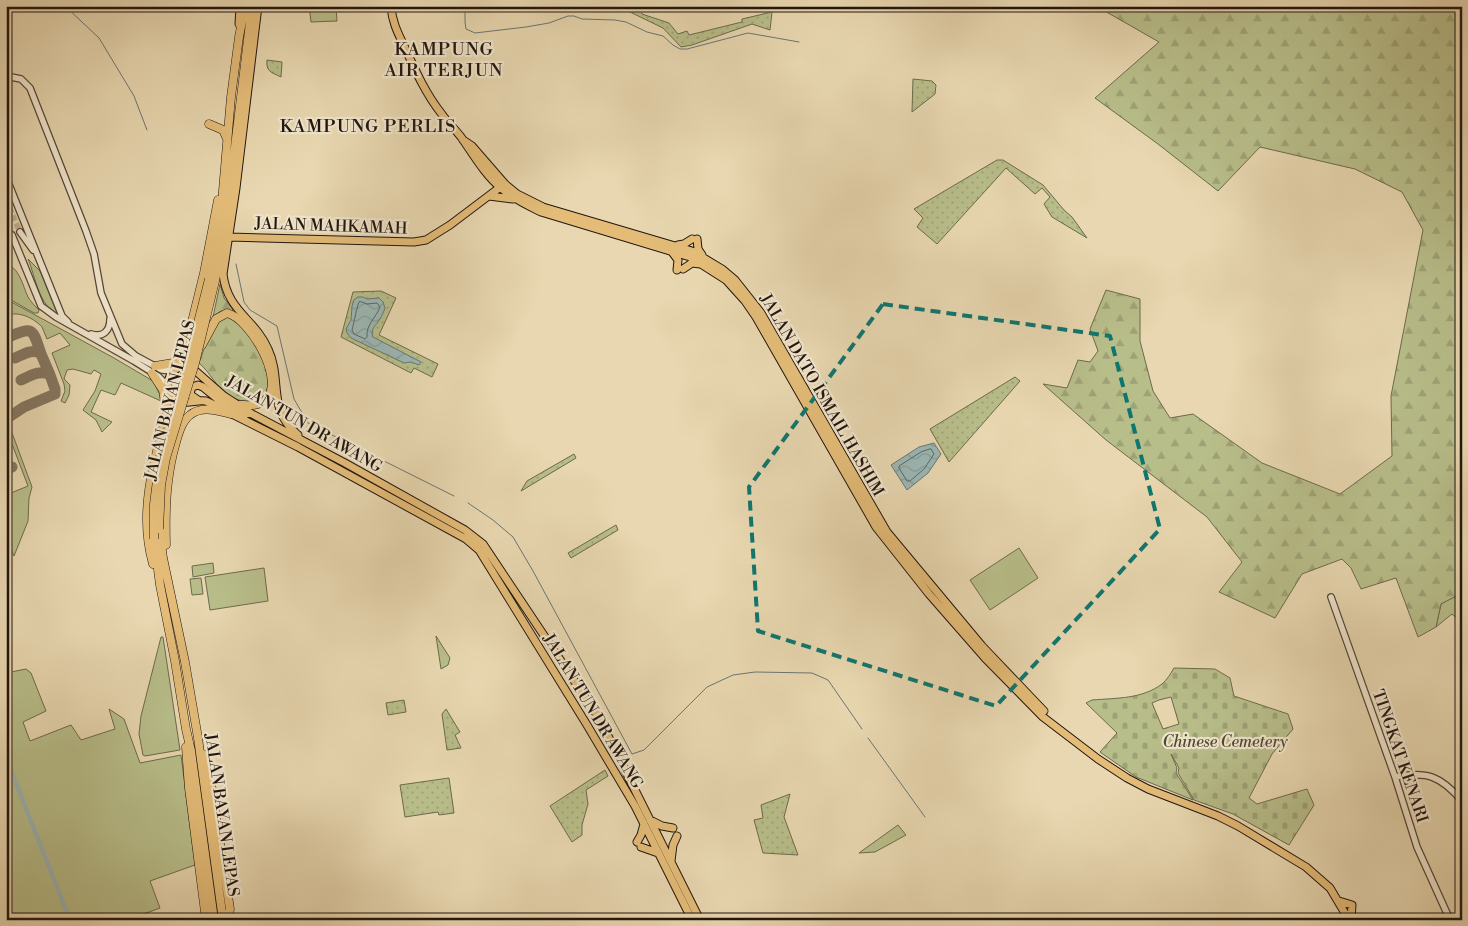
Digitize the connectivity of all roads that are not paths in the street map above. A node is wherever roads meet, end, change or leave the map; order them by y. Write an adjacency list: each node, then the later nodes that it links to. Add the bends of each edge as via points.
1 (240, 6): 5 (main road, JALAN BAYAN LEPAS)
2 (245, 6): 5 (highway, JALAN BAYAN LEPAS)
3 (255, 6): 16 (main road); 21 (highway, JALAN BAYAN LEPAS, via 248,39 226,220)
4 (390, 6): 11 (main road, JALAN DATO ISMAIL HASHIM, via 393,23 414,70 441,114)
5 (239, 37): 7 (highway, JALAN BAYAN LEPAS)
6 (6, 76): 22 (street, via 21,79 30,88 94,254 99,286)
7 (229, 118): 8 (highway, JALAN BAYAN LEPAS); 8 (highway, via 209,124 222,130)
8 (227, 139): 9 (highway, JALAN BAYAN LEPAS)
9 (225, 164): 21 (highway, JALAN BAYAN LEPAS); 25 (highway)
10 (6, 177): 19 (street)
11 (503, 186): 12 (main road, JALAN MAHKAMAH); 13 (main road, JALAN DATO ISMAIL HASHIM); 17 (main road, JALAN DATO ISMAIL HASHIM, via 537,203 545,200 549,208)
12 (489, 196): 13 (main road); 16 (main road, JALAN MAHKAMAH, via 426,240 414,242)
13 (521, 202): 18 (main road, JALAN DATO ISMAIL HASHIM, via 556,217)
14 (20, 232): 19 (street)
15 (12, 235): 23 (street, via 38,300 49,313)
16 (229, 237): 36 (main road, via 223,274 230,301 256,329 269,351 283,418)
17 (675, 245): 20 (main road, JALAN DATO ISMAIL HASHIM); 20 (main road, via 695,239)
18 (671, 252): 20 (main road, JALAN DATO ISMAIL HASHIM); 20 (main road, via 678,260 680,270)
19 (38, 255): 23 (street)
20 (703, 261): 60 (main road, JALAN DATO ISMAIL HASHIM, via 722,269 735,280 761,313 887,532 982,646 1046,713 1047,718 1127,778 1224,819 1306,867 1330,888 1339,901 1352,905)
21 (212, 280): 26 (highway, JALAN BAYAN LEPAS, bridge); 38 (highway, JALAN BAYAN LEPAS, bridge, via 160,457 154,494 154,538)
22 (110, 316): 24 (street, via 109,329 101,336); 27 (street, via 122,344)
23 (61, 318): 24 (street)
24 (80, 331): 27 (street)
25 (184, 354): 27 (highway, via 173,363); 28 (highway)
26 (195, 363): 32 (highway, bridge, via 205,337 222,314 233,315 250,330 263,350 272,385 264,402); 37 (highway, JALAN BAYAN LEPAS, bridge, via 161,485 160,529)
27 (154, 369): 28 (street); 29 (street); 35 (highway, via 165,395)
28 (176, 369): 29 (main road); 32 (main road, JALAN TUN DR AWANG, via 190,366 214,388)
29 (167, 385): 30 (main road)
30 (170, 394): 31 (main road, JALAN TUN DR AWANG, via 180,402); 35 (highway)
31 (198, 400): 33 (main road, JALAN TUN DR AWANG); 34 (main road, via 190,393 192,387 198,385 243,413)
32 (240, 405): 34 (main road, JALAN TUN DR AWANG)
33 (231, 414): 37 (highway, via 201,410 190,414 182,424 166,486); 41 (main road, JALAN TUN DR AWANG, via 298,447 471,543 488,563)
34 (252, 414): 36 (main road, JALAN TUN DR AWANG)
35 (163, 425): 38 (highway, via 151,472 147,521 150,553)
36 (314, 447): 40 (main road, JALAN TUN DR AWANG, via 480,540)
37 (167, 576): 45 (highway, JALAN BAYAN LEPAS)
38 (160, 585): 44 (highway, JALAN BAYAN LEPAS)
39 (1331, 598): 47 (street, TINGKAT KENARI)
40 (585, 696): 41 (main road, via 582,704); 42 (main road, JALAN TUN DR AWANG)
41 (573, 703): 43 (main road, JALAN TUN DR AWANG)
42 (599, 718): 43 (main road, via 591,715); 50 (main road, JALAN TUN DR AWANG)
43 (587, 725): 50 (main road, JALAN TUN DR AWANG)
44 (186, 729): 55 (highway, via 189,788 205,912); 56 (highway, JALAN BAYAN LEPAS)
45 (198, 738): 57 (highway, JALAN BAYAN LEPAS); 57 (highway, via 210,777 230,908 229,916)
46 (1404, 775): 47 (street); 48 (street); 49 (street, via 1430,776 1446,784)
47 (1395, 777): 48 (street, TINGKAT KENARI)
48 (1400, 793): 61 (street, TINGKAT KENARI, via 1417,847)
49 (1462, 801)
50 (647, 822): 51 (main road); 53 (main road, JALAN TUN DR AWANG); 53 (main road, via 639,845); 54 (main road, JALAN TUN DR AWANG)
51 (673, 828)
52 (677, 836): 54 (main road)
53 (658, 853): 58 (main road, JALAN TUN DR AWANG)
54 (671, 861): 59 (main road, JALAN TUN DR AWANG)
55 (210, 920)
56 (214, 920)
57 (224, 920)
58 (692, 920)
59 (700, 920)
60 (1350, 920)
61 (1450, 920)

